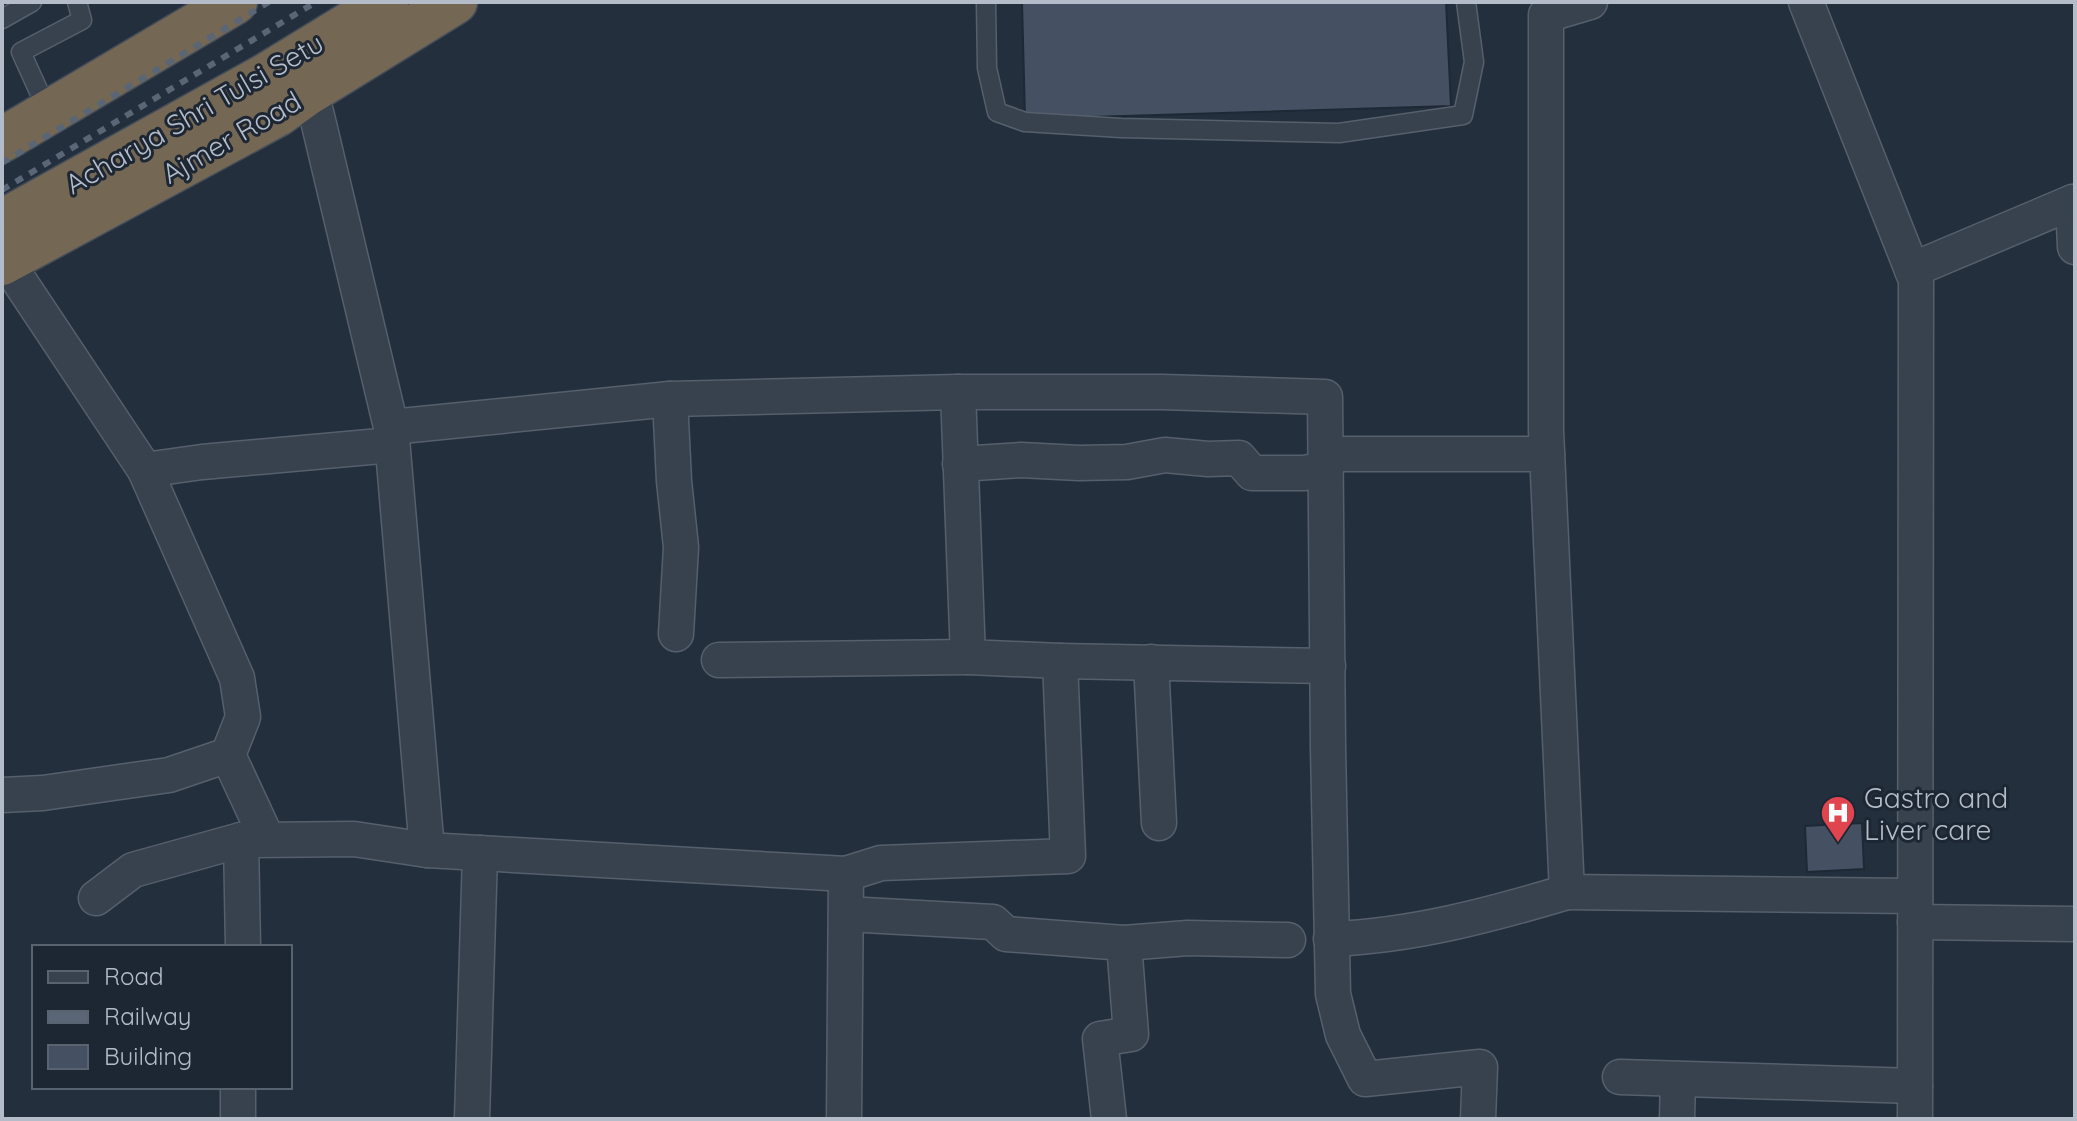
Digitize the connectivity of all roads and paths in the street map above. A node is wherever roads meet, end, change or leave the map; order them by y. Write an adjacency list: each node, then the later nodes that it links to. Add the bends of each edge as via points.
1 (32, 2): 11 (lane)
2 (77, 2): 12 (lane, via 82,20 21,52)
3 (193, 2): 12 (highway)
4 (235, 2): 15 (highway)
5 (386, 2): 18 (highway, Acharya Shri Tulsi Setu)
6 (455, 2): 13 (highway, Ajmer Road)
7 (986, 2): 8 (lane, via 987,68 997,112 1025,122 1073,125 1339,133 1463,115 1474,62)
8 (1466, 2)
9 (1590, 2): 23 (street, via 1546,15)
10 (1806, 2): 19 (street)
11 (2, 19)
12 (40, 94): 14 (highway)
13 (306, 94): 18 (highway, Ajmer Road, via 278,114); 22 (street, via 316,112)
14 (2, 115)
15 (2, 140)
16 (2074, 202): 17 (street); 19 (street)
17 (2075, 247)
18 (3, 249): 26 (street)
19 (1912, 270): 42 (street)
20 (958, 392): 21 (street); 24 (street, via 1325,397); 25 (street)
21 (670, 399): 22 (street); 27 (street, via 681,547)
22 (392, 436): 26 (street); 37 (street)
23 (1547, 454): 24 (street); 40 (street)
24 (1326, 462): 25 (street, via 1304,473 1252,473 1239,458 1165,455 1127,462); 32 (street)
25 (960, 464): 28 (street)
26 (145, 470): 33 (street, via 237,678 243,717)
27 (676, 634)
28 (968, 657): 29 (street); 30 (street)
29 (719, 660)
30 (1060, 661): 31 (street); 39 (street, via 1068,856 881,863)
31 (1151, 662): 32 (street); 35 (street)
32 (1328, 666): 45 (street)
33 (228, 755): 34 (street, via 169,775); 36 (street)
34 (2, 795)
35 (1159, 823)
36 (254, 840): 37 (street, via 354,839); 41 (street, via 133,870); 48 (street)
37 (427, 850): 38 (street)
38 (480, 853): 39 (street); 54 (street)
39 (846, 874): 43 (street)
40 (1567, 892): 42 (street); 45 (street, via 1421,929)
41 (96, 898)
42 (1915, 909): 44 (street); 52 (street)
43 (846, 914): 47 (street, via 993,922 1006,934); 55 (street)
44 (2075, 924)
45 (1331, 939): 57 (street, via 1339,1021 1365,1079 1480,1067)
46 (1288, 940): 47 (street)
47 (1124, 943): 56 (street, via 1131,1034 1100,1039)
48 (243, 945)
49 (1620, 1077): 50 (street)
50 (1678, 1079): 52 (street); 58 (street)
51 (238, 1089): 53 (street)
52 (1915, 1102)
53 (238, 1119)
54 (472, 1119)
55 (844, 1119)
56 (1109, 1119)
57 (1478, 1119)
58 (1677, 1119)

